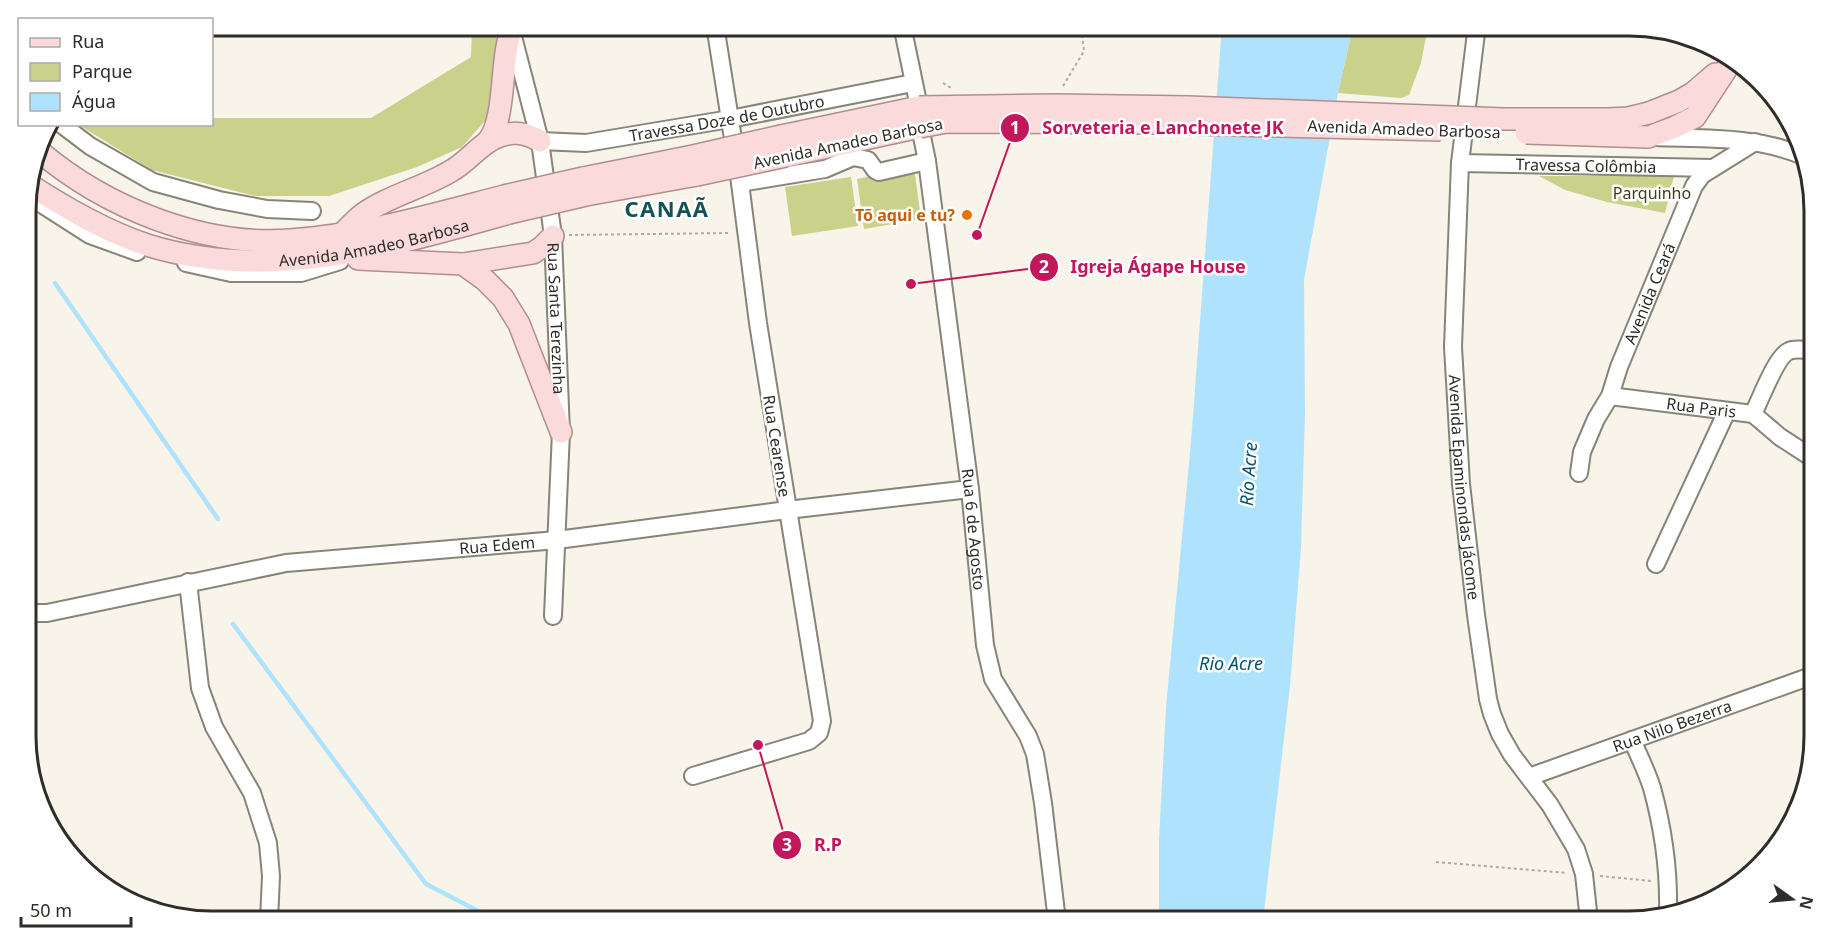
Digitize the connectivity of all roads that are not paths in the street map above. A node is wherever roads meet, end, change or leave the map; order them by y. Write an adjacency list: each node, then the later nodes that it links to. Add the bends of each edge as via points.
1 (509, 36): 13 (main road, via 495,128)
2 (513, 36): 14 (street, Rua Santa Terezinha)
3 (717, 36): 10 (street, Rua Cearense)
4 (904, 36): 8 (street, Rua 6 de Agosto)
5 (1476, 36): 19 (street, Avenida Epaminondas Jácome)
6 (1726, 65): 9 (main road, Avenida Amadeo Barbosa, bridge, via 1693,93 1628,118 1504,119 1055,105)
7 (1727, 66): 12 (main road, Avenida Amadeo Barbosa, via 1695,117)
8 (913, 83): 9 (street, Rua 6 de Agosto); 10 (street, Travessa Doze de Outubro)
9 (919, 117): 12 (main road, Avenida Amadeo Barbosa, bridge, via 947,122 1166,123); 18 (street, Rua 6 de Agosto); 24 (main road, Avenida Amadeo Barbosa, bridge, via 902,112 784,146)
10 (730, 118): 14 (street, Travessa Doze de Outubro, via 586,143); 21 (street, Rua Cearense)
11 (64, 126): 25 (street, via 153,182 267,209)
12 (1648, 137): 15 (street)
13 (488, 141): 14 (main road, via 520,133); 26 (main road, via 451,172 376,206)
14 (540, 141): 27 (street, Rua Santa Terezinha)
15 (1755, 141): 16 (street); 20 (street, Avenida Ceará)
16 (1793, 152)
17 (45, 156): 26 (main road, Avenida Amadeo Barbosa, via 115,201 187,230 253,240)
18 (927, 161): 21 (street, via 879,172 868,160 853,157 825,169); 37 (street, Rua 6 de Agosto)
19 (1460, 163): 20 (street, Travessa Colômbia); 47 (street, Avenida Epaminondas Jácome, via 1453,346 1462,495 1488,699 1500,734)
20 (1713, 168): 31 (street, Avenida Ceará, via 1694,186)
21 (740, 183): 38 (street, Rua Cearense)
22 (37, 189): 28 (main road, Avenida Amadeo Barbosa, via 90,220 147,245 175,252 272,261)
23 (36, 201): 28 (street, via 90,235 144,254 231,273 301,273)
24 (507, 205): 26 (main road, Avenida Amadeo Barbosa, via 424,216); 28 (main road, Avenida Amadeo Barbosa, via 419,238)
25 (312, 211)
26 (343, 233)
27 (553, 236): 29 (main road, via 533,253); 34 (street, Rua Santa Terezinha)
28 (339, 258): 29 (main road)
29 (463, 264): 34 (main road, via 503,298 519,324)
30 (1804, 350): 33 (street, via 1787,351 1780,359)
31 (1610, 396): 32 (street, Rua Paris); 36 (street, Avenida Ceará, via 1596,419)
32 (1728, 411): 33 (street, Rua Paris); 40 (street)
33 (1753, 414): 35 (street, Rua Paris)
34 (561, 432): 39 (street, Rua Santa Terezinha)
35 (1804, 452)
36 (1578, 473)
37 (970, 489): 38 (street, Rua Edem); 50 (street, Rua 6 de Agosto, via 988,664 999,692 1024,728 1035,754)
38 (787, 510): 39 (street, Rua Edem); 46 (street, Rua Cearense, via 821,707 819,733 809,741)
39 (556, 540): 41 (street, Rua Edem, via 285,563); 43 (street, Rua Santa Terezinha)
40 (1656, 564)
41 (188, 582): 42 (street, Rua Edem); 49 (street, via 200,688 214,727 252,793 268,843)
42 (36, 613)
43 (553, 616)
44 (1804, 679): 45 (street, Rua Nilo Bezerra)
45 (1632, 740): 47 (street, Rua Nilo Bezerra); 48 (street, via 1652,786 1666,859)
46 (693, 776)
47 (1529, 777): 51 (street, Avenida Epaminondas Jácome, via 1576,849 1584,874)
48 (1668, 907)
49 (269, 911)
50 (1056, 911)
51 (1588, 911)

